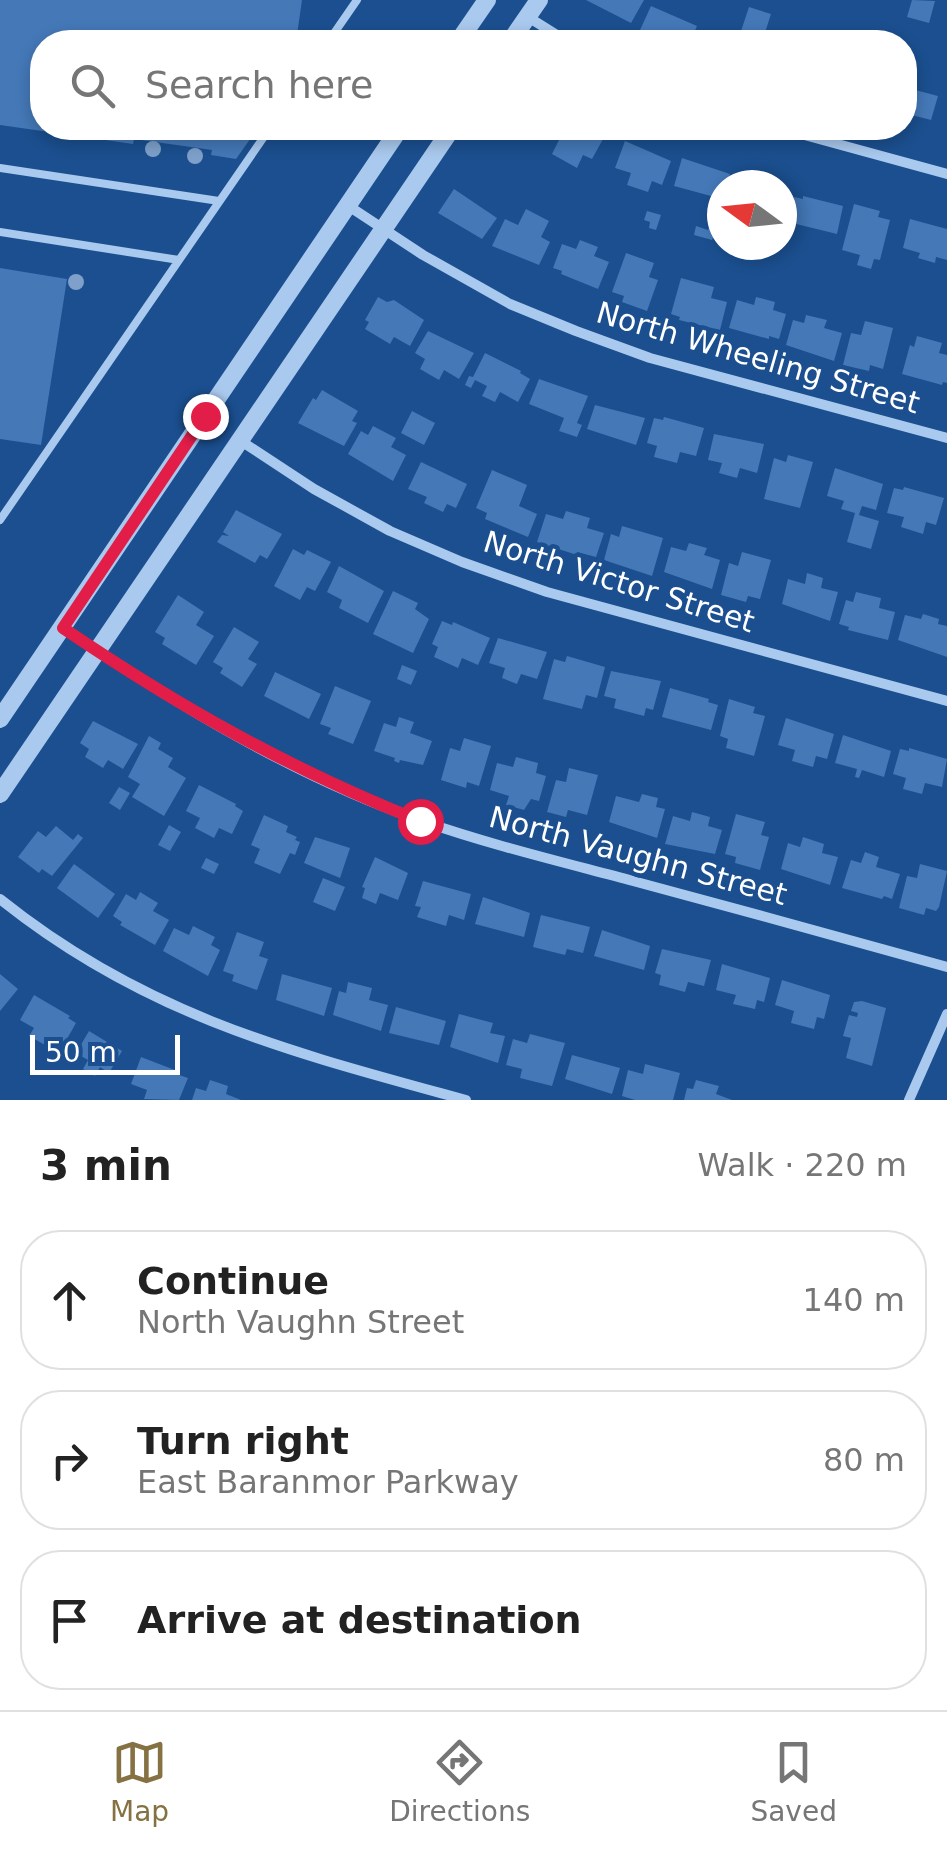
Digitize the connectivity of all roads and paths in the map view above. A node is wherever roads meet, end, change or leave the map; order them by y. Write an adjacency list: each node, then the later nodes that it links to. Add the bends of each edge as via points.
1 (357, 0): 5 (lane)
2 (486, 0): 6 (street)
3 (540, 0): 4 (street)
4 (528, 17): 7 (street); 8 (street)
5 (336, 30)
6 (466, 30)
7 (519, 30)
8 (549, 30)
9 (262, 140): 15 (lane)
10 (392, 140): 16 (street)
11 (444, 140): 17 (street)
12 (823, 140): 14 (street)
13 (0, 168): 15 (lane)
14 (947, 174)
15 (219, 201): 19 (lane)
16 (347, 204): 17 (street, North Wheeling Street); 23 (street)
17 (383, 229): 20 (street, North Wheeling Street, via 510,304 576,331 650,358); 21 (street)
18 (0, 232): 19 (lane)
19 (179, 260): 22 (lane)
20 (947, 438)
21 (241, 441): 24 (street); 25 (street, North Victor Street, via 390,531 462,562 547,592)
22 (0, 520)
23 (63, 628): 24 (street, North Vaughn Street); 26 (street)
24 (99, 652): 27 (street); 29 (street, North Vaughn Street, via 267,753 420,821)
25 (947, 701)
26 (0, 719)
27 (0, 794)
28 (0, 899): 31 (street, via 106,973 176,1009 286,1049)
29 (947, 967)
30 (947, 1014): 32 (street)
31 (466, 1100)
32 (909, 1100)

